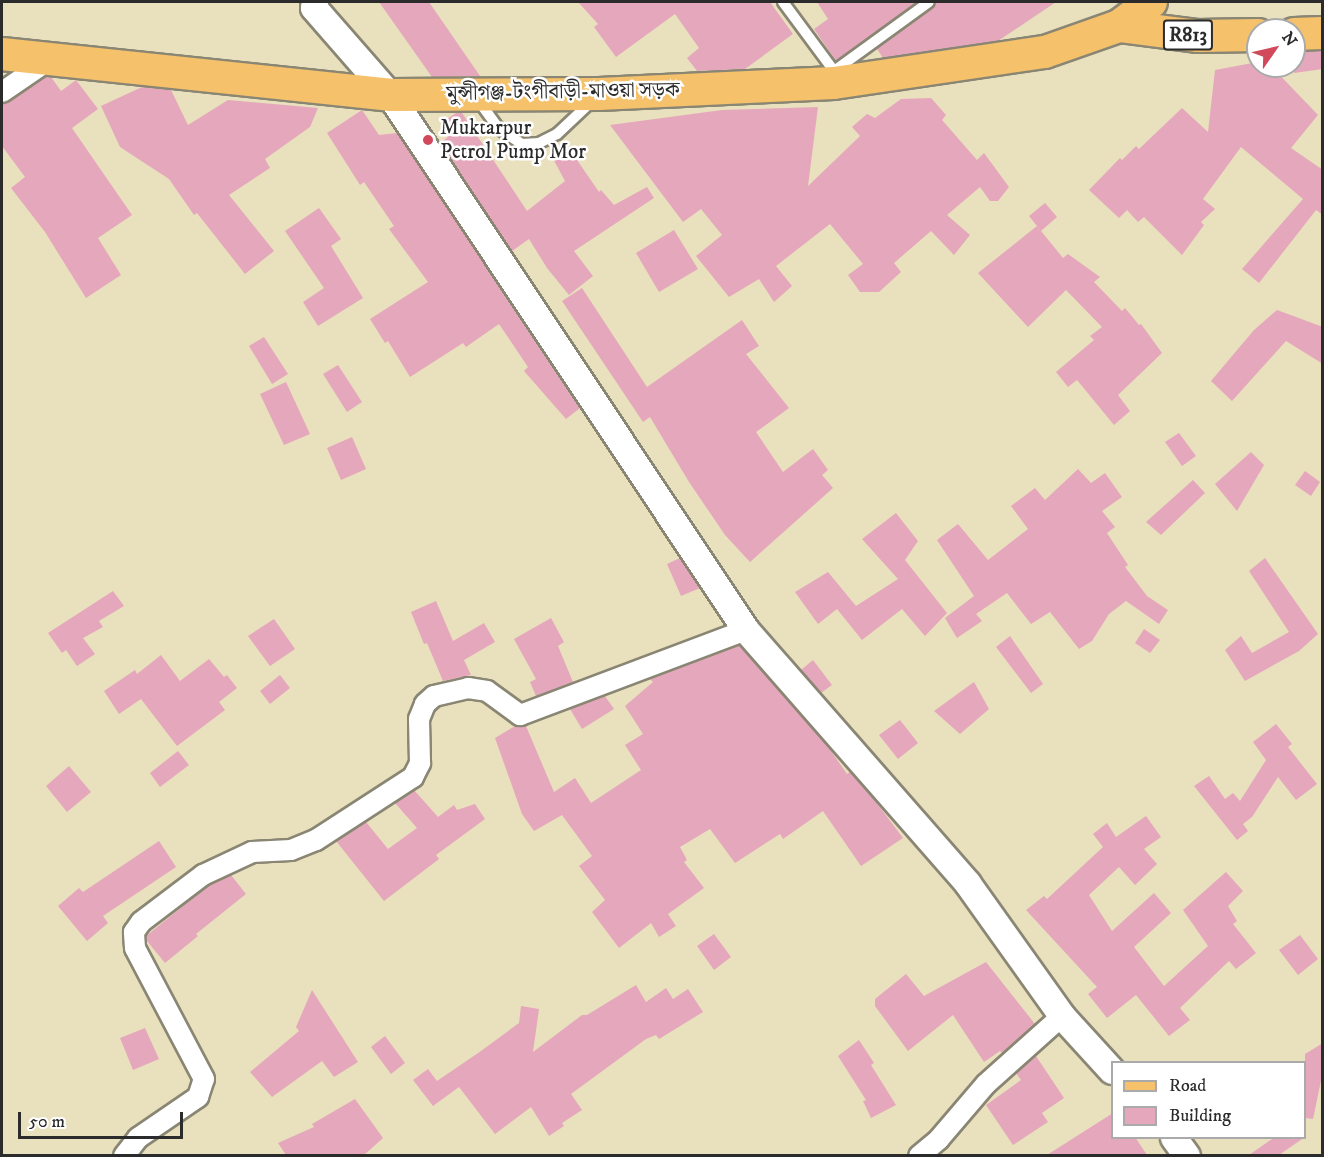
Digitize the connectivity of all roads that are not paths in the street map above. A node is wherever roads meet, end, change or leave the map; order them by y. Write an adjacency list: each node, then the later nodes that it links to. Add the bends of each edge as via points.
1 (315, 2): 14 (street, via 314,8)
2 (783, 2): 11 (lane)
3 (929, 2): 11 (lane)
4 (1151, 2): 5 (main road)
5 (1119, 26): 8 (main road, R813, via 1198,36); 11 (main road, মুন্সীগঞ্জ-টংগীবাড়ী-মাওয়া সড়ক, via 1045,52)
6 (1323, 33): 7 (main road)
7 (1306, 34)
8 (1246, 35)
9 (2, 54): 10 (main road, মুন্সীগঞ্জ-টংগীবাড়ী-মাওয়া সড়ক)
10 (49, 60): 12 (street); 14 (main road, মুন্সীগঞ্জ-টংগীবাড়ী-মাওয়া সড়ক)
11 (834, 77): 13 (main road, মুন্সীগঞ্জ-টংগীবাড়ী-মাওয়া সড়ক)
12 (2, 92)
13 (599, 94): 15 (main road, মুন্সীগঞ্জ-টংগীবাড়ী-মাওয়া সড়ক); 15 (lane, via 556,134 539,143 522,144 498,128)
14 (390, 95): 15 (main road, মুন্সীগঞ্জ-টংগীবাড়ী-মাওয়া সড়ক); 16 (street)
15 (473, 95)
16 (746, 630): 17 (street, via 968,884); 20 (street, via 520,715 487,691 468,688 434,696 425,704 419,719 420,763 413,777 316,840 291,850 252,852 203,875 141,922 134,932 135,948 204,1079 198,1097 138,1138)
17 (1062, 1016): 18 (street); 21 (street, via 986,1084 939,1139)
18 (1111, 1069)
19 (1175, 1139): 22 (street)
20 (124, 1155)
21 (919, 1155)
22 (1187, 1155)

